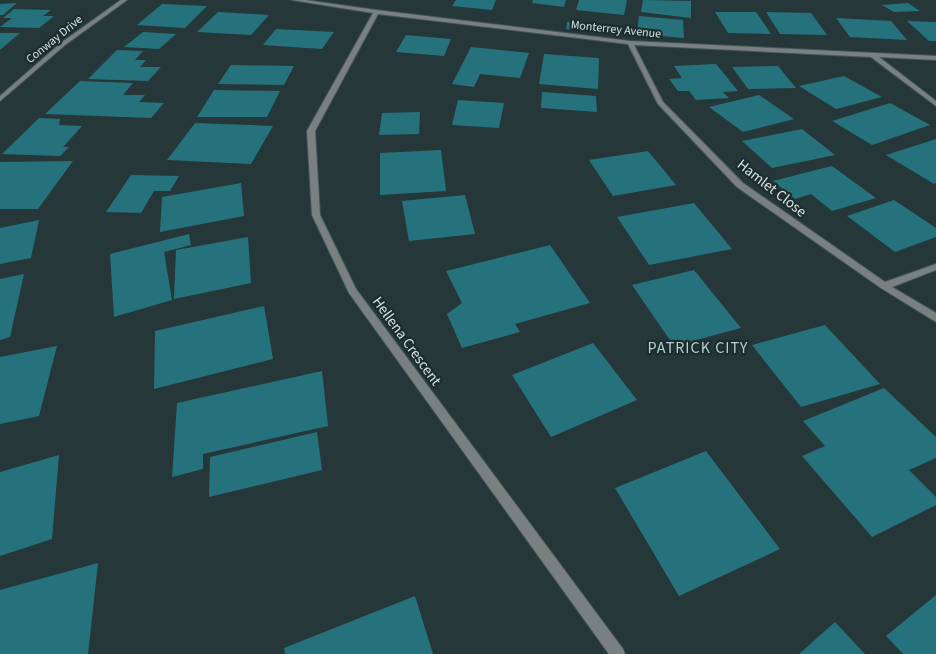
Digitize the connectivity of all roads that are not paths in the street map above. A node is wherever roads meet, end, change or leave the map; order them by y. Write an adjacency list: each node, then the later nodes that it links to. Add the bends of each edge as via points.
1 (124, 0): 7 (street, Conway Drive, via 63,44)
2 (295, 0): 3 (street, Monterrey Avenue)
3 (376, 12): 4 (street, Monterrey Avenue); 12 (street, Hellena Crescent, via 311,131 316,215 352,291)
4 (630, 43): 5 (street, Monterrey Avenue); 10 (street, Hamlet Close, via 660,103 740,185)
5 (874, 56): 6 (street, Monterrey Avenue); 8 (street)
6 (936, 58)
7 (0, 99)
8 (936, 104)
9 (936, 267): 10 (street)
10 (884, 286): 11 (street, Hamlet Close)
11 (936, 318)
12 (618, 654)

